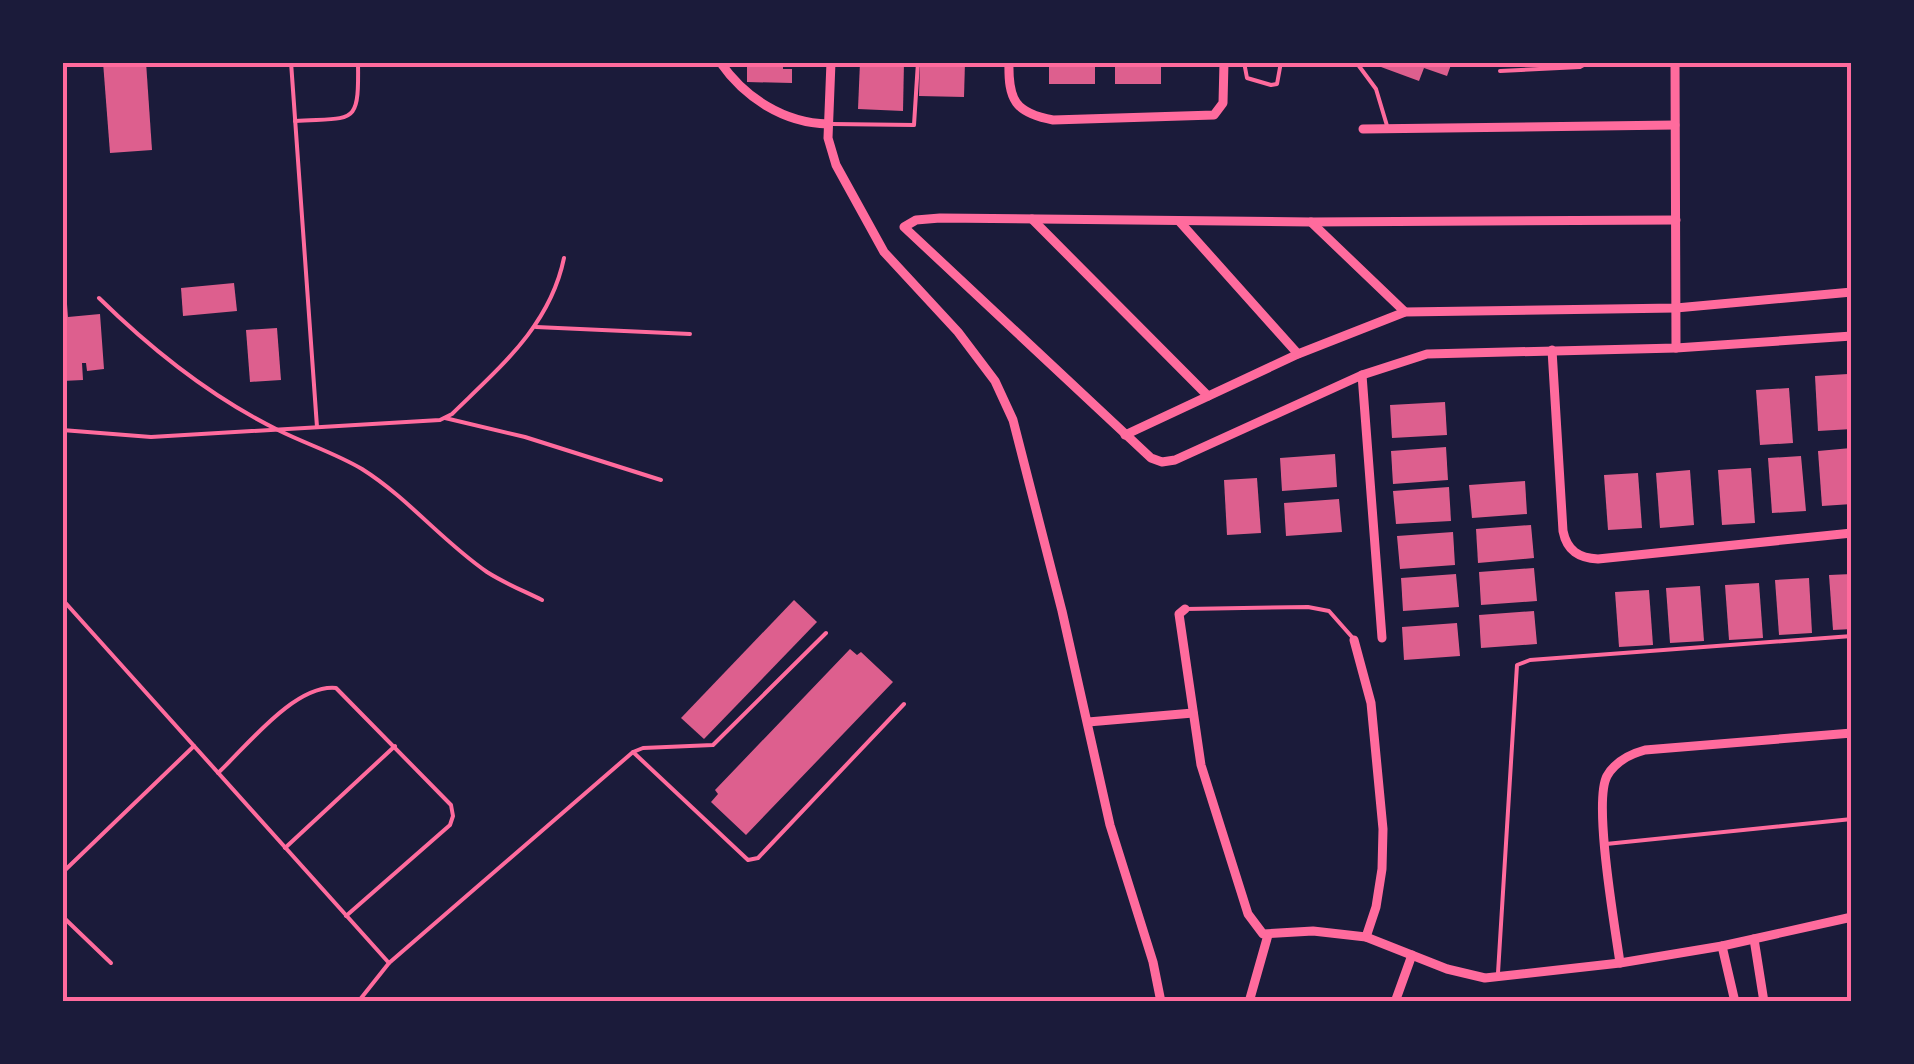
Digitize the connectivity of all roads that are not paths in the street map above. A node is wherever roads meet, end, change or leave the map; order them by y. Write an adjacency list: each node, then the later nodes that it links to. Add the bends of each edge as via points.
1 (291, 62): 12 (lane)
2 (358, 62): 12 (lane, via 354,112)
3 (720, 62): 13 (street, via 774,111 798,122)
4 (831, 62): 13 (street)
5 (918, 62): 13 (lane, via 914,125)
6 (1009, 62): 7 (street, via 1010,93 1019,108 1052,120 1214,116 1223,103)
7 (1224, 62)
8 (1356, 62): 15 (lane, via 1376,88)
9 (1589, 62): 11 (lane)
10 (1675, 62): 14 (street)
11 (1500, 71)
12 (295, 121): 35 (lane)
13 (828, 124): 50 (street, via 831,154 892,262 958,332 1002,392)
14 (1676, 126): 15 (street); 18 (street)
15 (1388, 129): 16 (street)
16 (1363, 130)
17 (1032, 219): 19 (street); 33 (street); 38 (street, via 940,218 904,227)
18 (1676, 220): 20 (street); 24 (street)
19 (1179, 221): 20 (street); 31 (street)
20 (1311, 222): 25 (street)
21 (564, 258): 26 (lane, via 559,286)
22 (1852, 292): 24 (street)
23 (99, 298): 37 (lane, via 206,386)
24 (1676, 308): 25 (street); 29 (street)
25 (1405, 312): 31 (street)
26 (536, 327): 27 (lane); 34 (lane)
27 (690, 334)
28 (1852, 336): 29 (street)
29 (1676, 348): 30 (street)
30 (1552, 350): 32 (street, via 1428,354); 40 (street, via 1563,531 1576,554 1598,559)
31 (1298, 354): 33 (street)
32 (1362, 375): 38 (street, via 1174,460 1150,458); 46 (street)
33 (1208, 396): 38 (street)
34 (445, 418): 35 (lane); 39 (lane)
35 (318, 429): 37 (lane)
36 (62, 430): 37 (lane, via 151,437)
37 (278, 430): 42 (lane, via 390,488 490,574)
38 (1125, 435)
39 (662, 480)
40 (1852, 533)
41 (62, 598): 52 (lane)
42 (542, 600)
43 (1184, 609): 47 (lane, via 1308,607 1329,611); 49 (street)
44 (826, 633): 54 (lane, via 713,745)
45 (1852, 636): 71 (lane, via 1517,664)
46 (1382, 638)
47 (1354, 640): 64 (street, via 1371,703 1382,829 1382,869)
48 (904, 704): 54 (lane, via 758,858 748,860)
49 (1193, 712): 50 (street); 63 (street, via 1244,903 1257,930)
50 (1088, 722): 73 (street, via 1110,825)
51 (1852, 733): 57 (street, via 1626,756 1604,784)
52 (194, 746): 55 (lane); 59 (lane)
53 (394, 746): 55 (lane, via 336,688 323,687 294,701); 58 (lane); 61 (lane, via 451,805 453,816)
54 (634, 752): 70 (lane)
55 (218, 773): 58 (lane)
56 (1852, 819): 57 (lane)
57 (1606, 844): 69 (street)
58 (285, 848): 61 (lane)
59 (62, 873)
60 (62, 916): 68 (lane)
61 (346, 916): 70 (lane)
62 (1852, 918): 65 (street)
63 (1268, 935): 64 (street); 74 (street)
64 (1366, 936): 67 (street)
65 (1754, 939): 66 (street); 77 (street)
66 (1722, 946): 69 (street); 76 (street)
67 (1412, 955): 71 (street); 75 (street)
68 (111, 963)
69 (1620, 963): 71 (street)
70 (389, 964): 72 (lane)
71 (1498, 978)
72 (358, 1002)
73 (1162, 1002)
74 (1249, 1002)
75 (1395, 1002)
76 (1735, 1002)
77 (1764, 1002)

